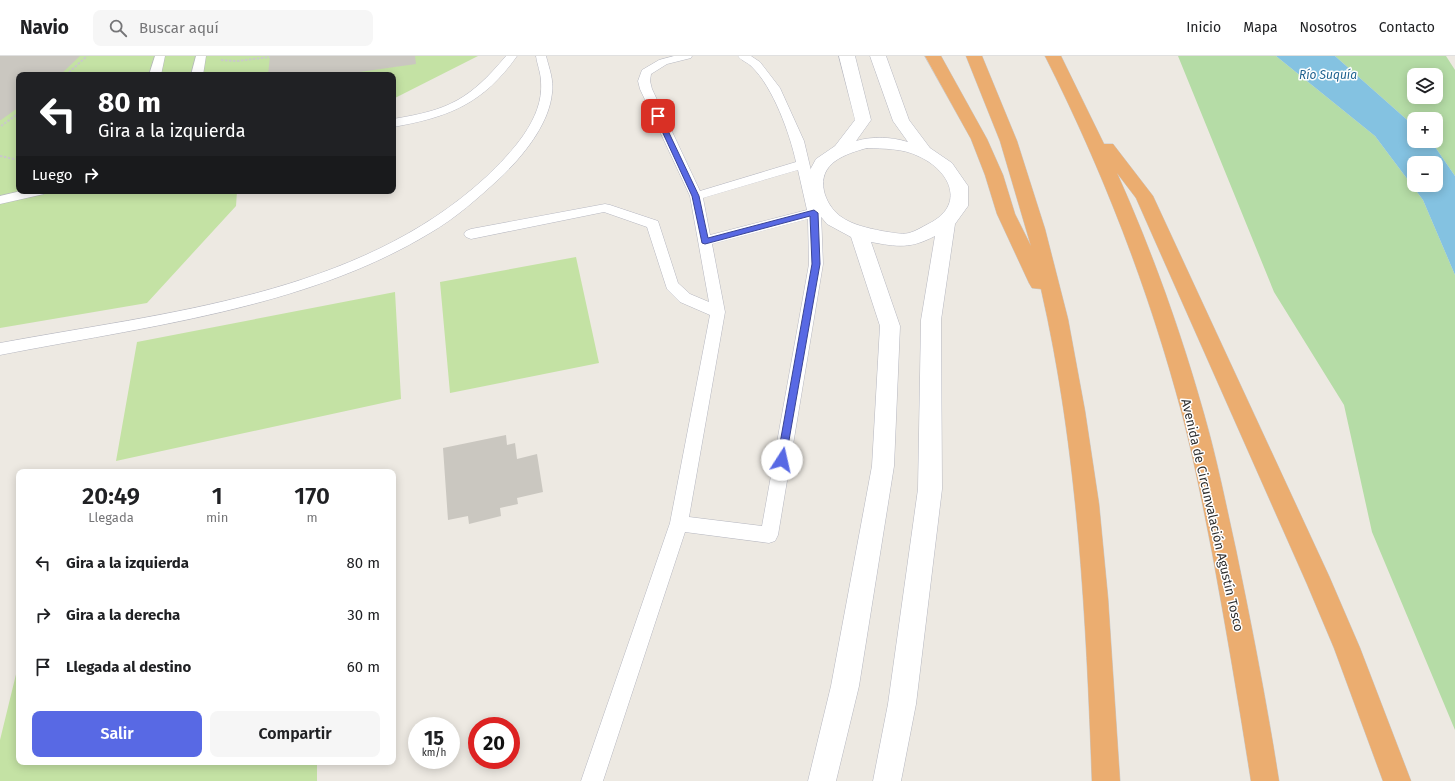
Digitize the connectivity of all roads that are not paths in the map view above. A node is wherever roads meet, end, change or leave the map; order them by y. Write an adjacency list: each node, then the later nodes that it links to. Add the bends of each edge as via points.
1 (160, 56): 12 (lane)
2 (201, 56): 13 (lane)
3 (512, 56): 14 (lane, via 490,82 462,104 430,116)
4 (541, 56): 29 (lane, via 547,84 544,102 529,135 515,155 475,195 419,233 356,264 289,289 206,310)
5 (687, 56): 20 (lane, via 663,62 646,72 644,81)
6 (743, 56): 18 (lane, via 756,64 774,88 798,141)
7 (846, 56): 16 (street, via 863,120)
8 (878, 56): 17 (street, via 900,122)
9 (933, 56): 28 (highway, via 979,139 1006,214)
10 (974, 56): 28 (highway, via 1015,161)
11 (1053, 56): 15 (highway, Avenida de Circunvalación Agustín Tosco)
12 (156, 72)
13 (198, 72)
14 (396, 122)
15 (1088, 124): 35 (highway, Avenida de Circunvalación Agustín Tosco, via 1146,266 1193,416 1239,625); 36 (highway, via 1144,196 1320,584)
16 (841, 150): 17 (street, via 867,144 896,144); 24 (street, via 822,163 813,181 817,201 833,220)
17 (924, 152): 23 (street, via 946,167 959,186 959,206)
18 (804, 164): 20 (lane); 22 (lane)
19 (26, 194): 21 (lane)
20 (696, 196): 26 (lane)
21 (0, 200)
22 (814, 213): 26 (lane); 30 (lane, via 816,264 769,536)
23 (946, 223): 24 (street, via 908,240); 33 (street, via 931,320 930,489 902,704)
24 (859, 233): 32 (street, via 890,326 883,466 845,686)
25 (471, 234): 27 (lane, via 605,208 652,224 672,285 685,298)
26 (705, 241): 27 (lane)
27 (718, 312): 30 (lane)
28 (1058, 322): 34 (highway, via 1073,406 1096,588)
29 (0, 349)
30 (679, 523): 31 (lane)
31 (592, 781)
32 (822, 781)
33 (887, 781)
34 (1106, 781)
35 (1265, 781)
36 (1397, 781)

